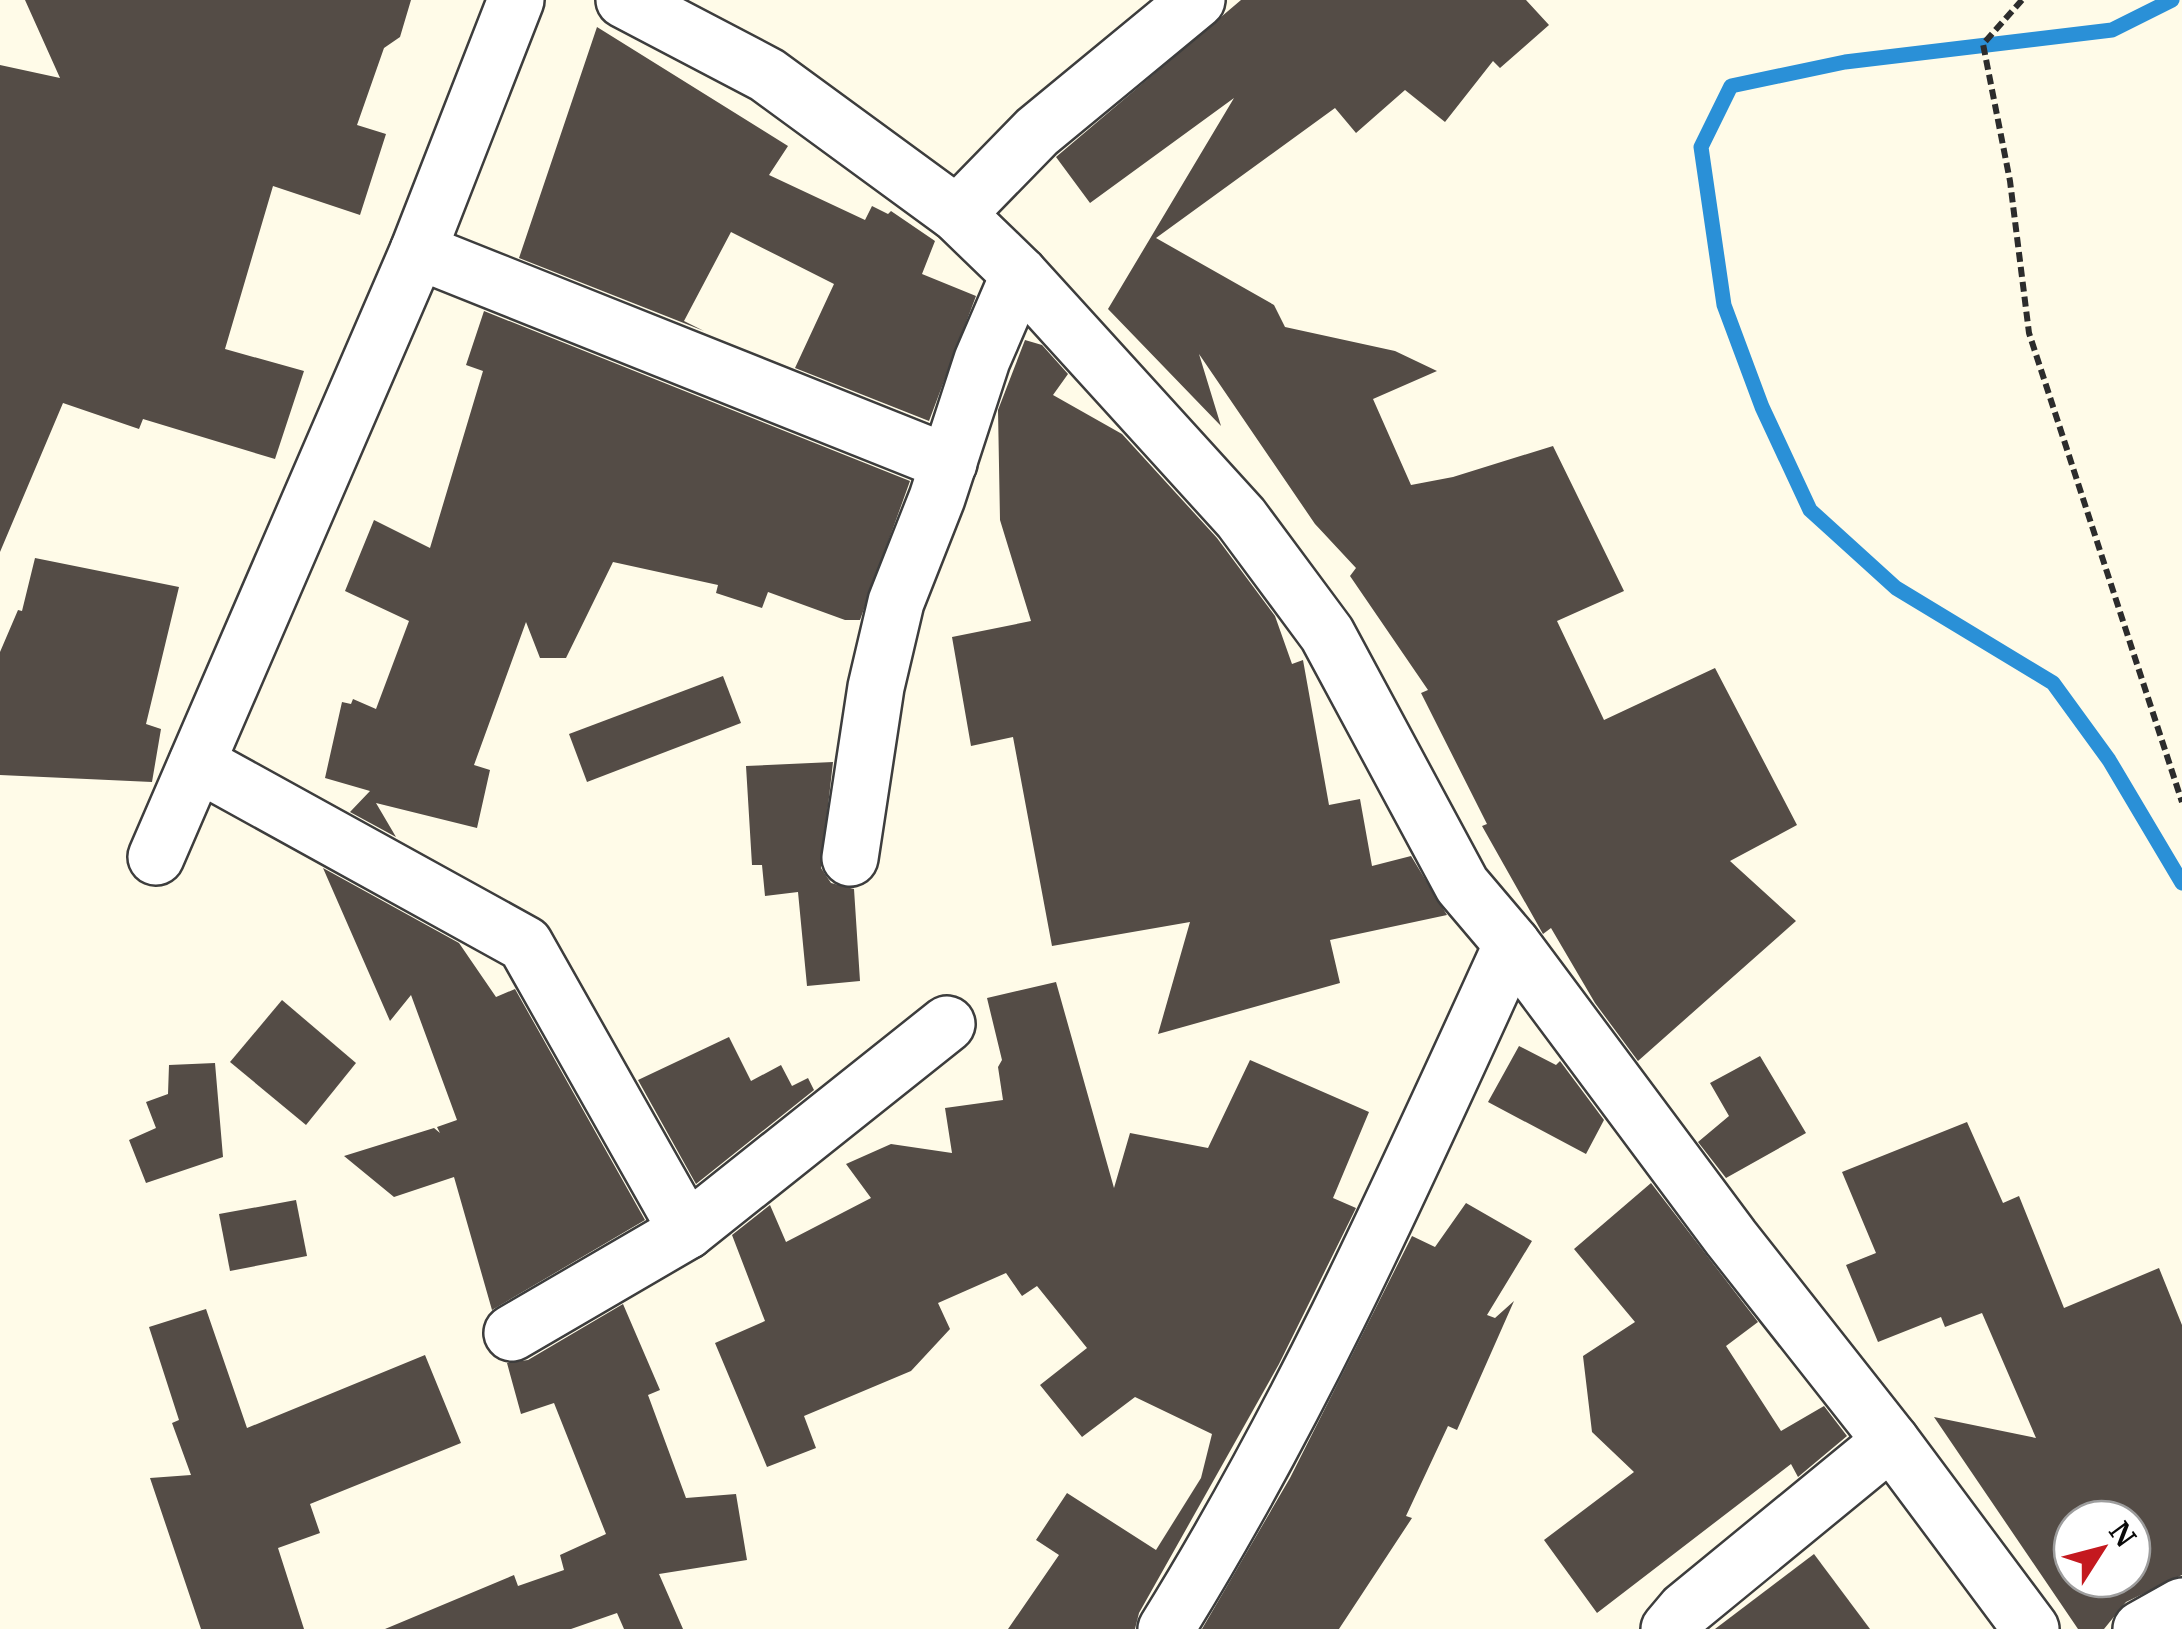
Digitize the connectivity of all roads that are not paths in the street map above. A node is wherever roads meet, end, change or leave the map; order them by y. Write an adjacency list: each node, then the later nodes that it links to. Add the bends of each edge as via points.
1 (516, 0): 5 (street)
2 (624, 0): 4 (street, via 768,75)
3 (1197, 0): 4 (street, via 1037,132)
4 (957, 214): 6 (street)
5 (418, 251): 7 (street); 8 (street)
6 (1019, 274): 7 (street); 11 (street, via 1241,518 1326,634 1462,885)
7 (949, 463): 10 (street, via 896,602)
8 (197, 762): 9 (street); 13 (street, via 524,944)
9 (156, 857)
10 (850, 858)
11 (1512, 944): 15 (street, via 1730,1238); 17 (street, via 1241,1508)
12 (947, 1024): 13 (street)
13 (687, 1231): 14 (street)
14 (512, 1333)
15 (1891, 1440): 18 (street); 19 (street)
16 (2182, 1606): 20 (street)
17 (1166, 1629)
18 (1669, 1629)
19 (2031, 1629)
20 (2141, 1629)

